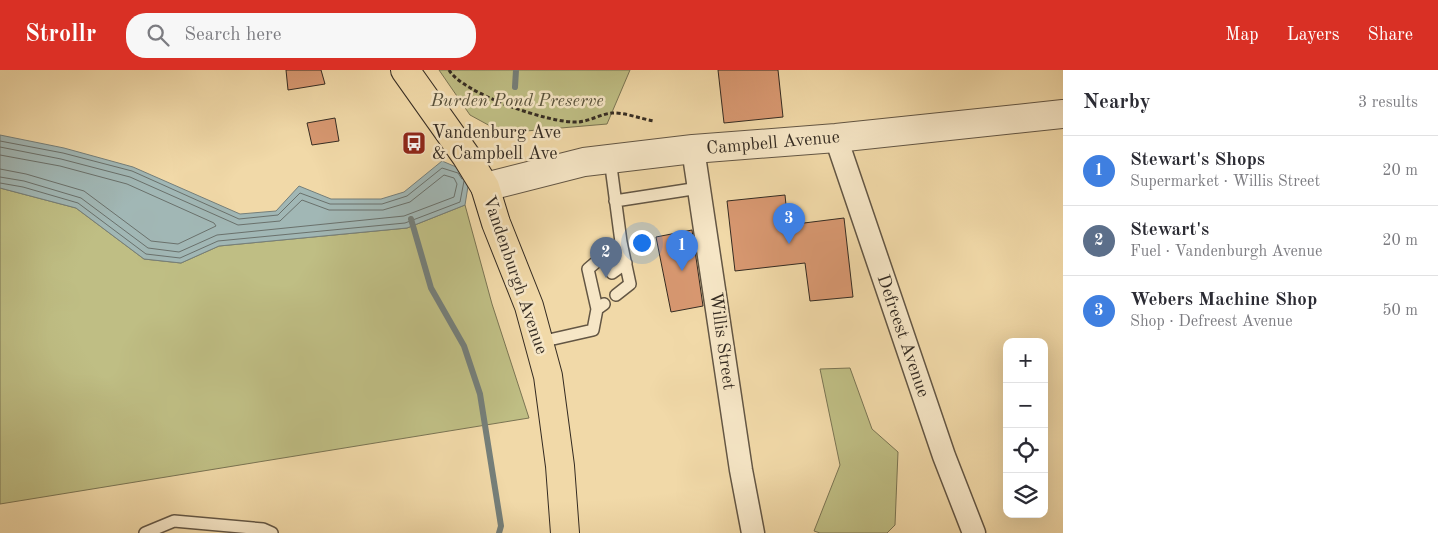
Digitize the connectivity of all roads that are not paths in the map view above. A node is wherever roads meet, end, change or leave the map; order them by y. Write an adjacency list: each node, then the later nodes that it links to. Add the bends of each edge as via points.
1 (405, 70): 6 (main road, Vandenburgh Avenue)
2 (1063, 114): 3 (street, Campbell Avenue)
3 (836, 138): 4 (street, Campbell Avenue); 20 (street, Defreest Avenue, via 944,456)
4 (693, 149): 5 (street, Campbell Avenue); 7 (street, Willis Street)
5 (610, 159): 6 (street, Campbell Avenue, via 576,164); 8 (lane)
6 (485, 187): 15 (main road, Vandenburgh Avenue)
7 (699, 188): 8 (lane); 19 (street, Willis Street)
8 (615, 201): 9 (lane)
9 (621, 242): 10 (lane); 12 (lane)
10 (608, 254)
11 (595, 263): 15 (lane, via 588,269 596,285 600,307 593,330)
12 (626, 263): 13 (lane); 14 (lane, via 630,284)
13 (612, 273)
14 (616, 295)
15 (540, 342): 18 (main road, Vandenburgh Avenue, via 559,457)
16 (145, 533): 17 (lane, via 174,521 263,529)
17 (272, 533)
18 (565, 533)
19 (753, 533)
20 (974, 533)

